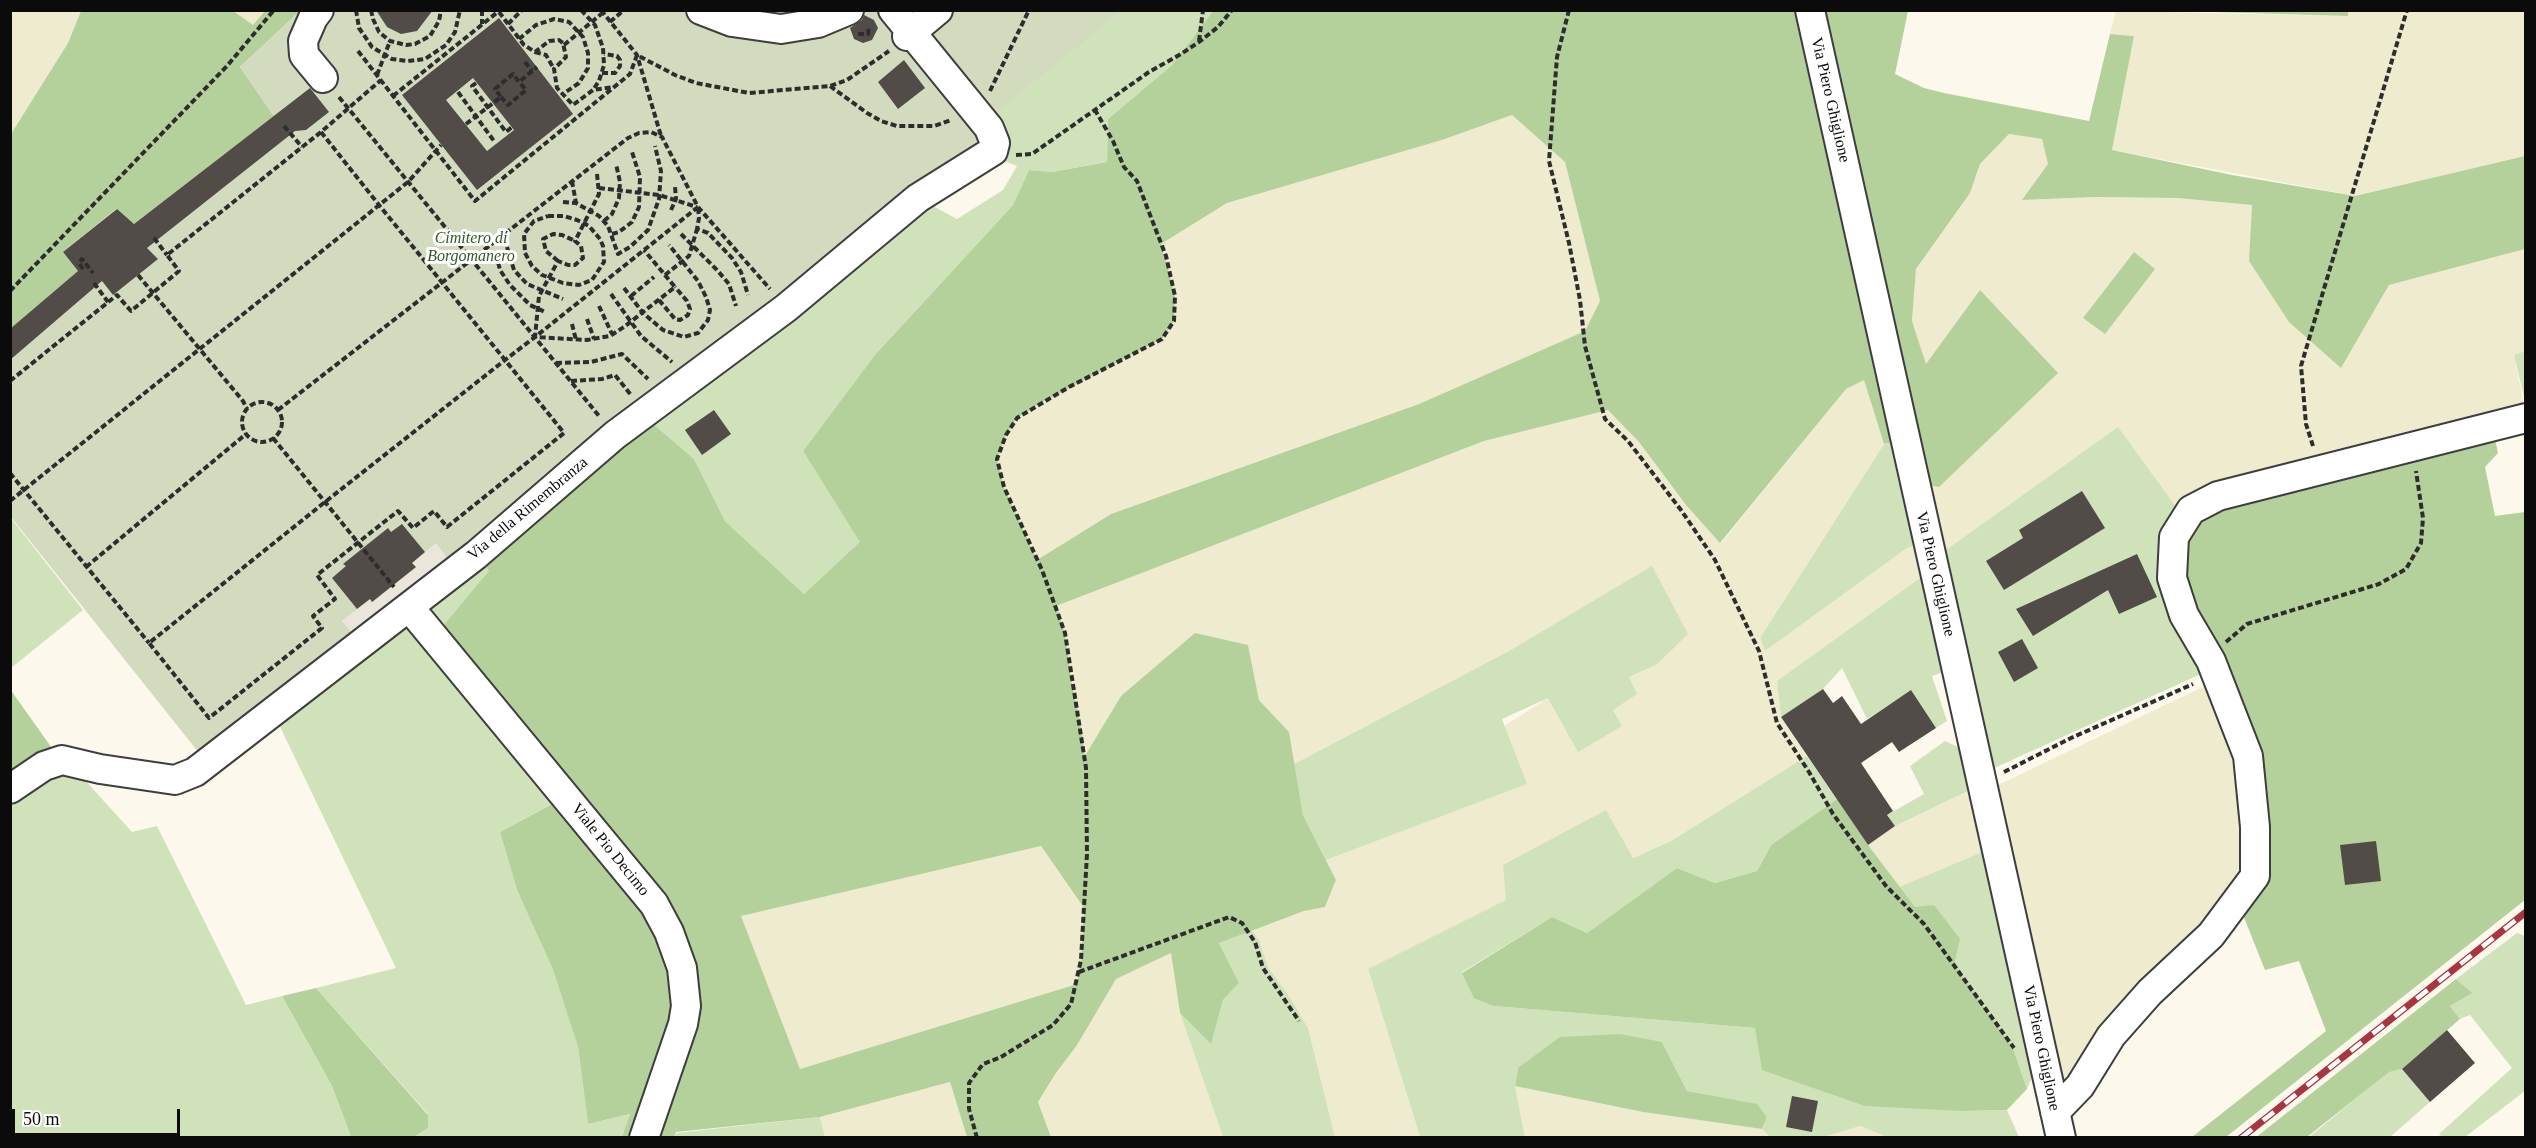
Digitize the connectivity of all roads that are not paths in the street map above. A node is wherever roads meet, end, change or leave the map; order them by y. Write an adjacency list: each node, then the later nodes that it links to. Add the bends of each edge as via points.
1 (319, 10): 8 (street, via 303,41 304,55)
2 (700, 10): 3 (street, via 732,22 781,29 818,23)
3 (849, 10)
4 (893, 10): 7 (street)
5 (938, 10): 7 (street)
6 (1810, 10): 12 (street, Via Piero Ghiglione)
7 (910, 34): 10 (street, Via della Rimembranza, via 979,115 995,143 993,151 918,198 786,308 615,435 476,555)
8 (323, 78)
9 (2526, 418): 12 (street, via 2218,496 2191,510 2174,537 2172,578 2184,615 2211,661 2248,756 2256,827 2255,876 2211,935 2150,992 2111,1036)
10 (409, 607): 11 (street, Via della Rimembranza, via 188,777 175,780 62,760 44,766); 13 (street, Viale Pio Decimo, via 654,904 669,932 682,968 686,1006)
11 (10, 789)
12 (2058, 1125)
13 (644, 1137)

